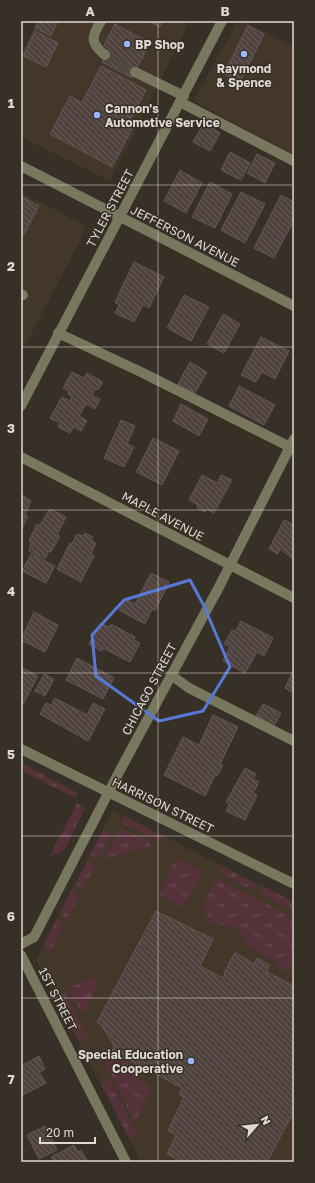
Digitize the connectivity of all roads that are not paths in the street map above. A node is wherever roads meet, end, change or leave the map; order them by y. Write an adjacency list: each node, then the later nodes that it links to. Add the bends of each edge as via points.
1 (101, 21): 3 (street, via 93,41 96,48)
2 (222, 21): 5 (street, TYLER STREET)
3 (105, 55)
4 (136, 72): 5 (street)
5 (182, 99): 6 (street); 8 (street, TYLER STREET)
6 (294, 161)
7 (21, 166): 8 (street, JEFFERSON AVENUE)
8 (120, 217): 9 (street, JEFFERSON AVENUE); 10 (street, TYLER STREET)
9 (294, 306)
10 (58, 333): 11 (street, TYLER STREET); 12 (street)
11 (21, 406)
12 (293, 445): 14 (street, CHICAGO STREET)
13 (21, 457): 14 (street, MAPLE AVENUE)
14 (229, 565): 15 (street, MAPLE AVENUE); 16 (street, CHICAGO STREET)
15 (294, 598)
16 (172, 676): 17 (street, via 190,688); 19 (street, CHICAGO STREET)
17 (294, 741)
18 (21, 749): 19 (street, HARRISON STREET)
19 (109, 793): 20 (street, HARRISON STREET); 21 (street, CHICAGO STREET, via 34,937)
20 (294, 884)
21 (21, 944)
22 (21, 955): 23 (street, 1ST STREET)
23 (126, 1162)

